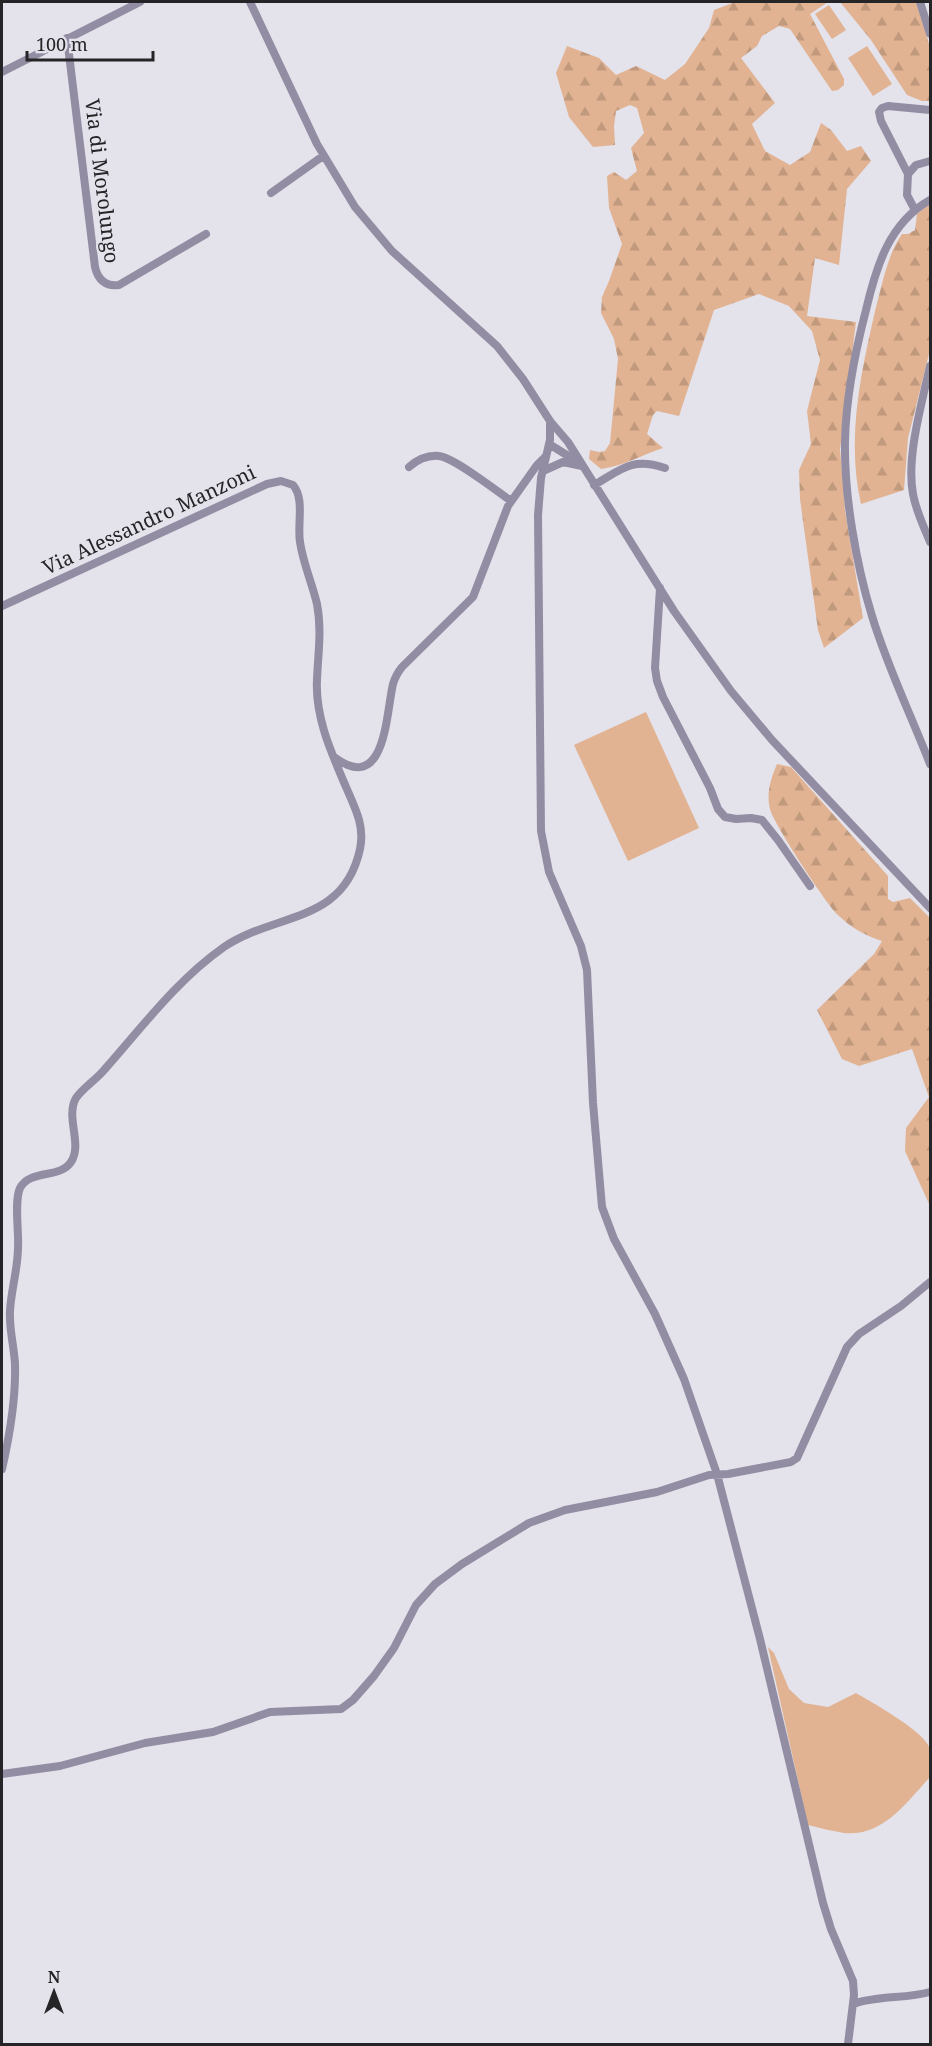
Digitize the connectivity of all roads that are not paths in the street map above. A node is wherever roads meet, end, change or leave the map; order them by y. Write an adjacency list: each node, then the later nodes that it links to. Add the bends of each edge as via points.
1 (140, 2): 5 (street)
2 (250, 2): 8 (street)
3 (920, 2): 4 (street)
4 (930, 34)
5 (67, 38): 6 (street); 14 (street, Via di Morolungo, via 99,278 106,284 119,285)
6 (2, 72)
7 (930, 110): 10 (street, via 888,106 879,112)
8 (323, 156): 11 (street); 16 (street, via 375,233 497,346)
9 (930, 161): 10 (street, via 916,165)
10 (908, 174): 13 (street, via 907,195)
11 (271, 193)
12 (930, 200): 13 (street)
13 (915, 210): 30 (street, via 890,239 874,278 852,376 845,454 868,602)
14 (206, 234)
15 (930, 366): 26 (street, via 911,472 915,502)
16 (550, 421): 17 (street); 18 (street)
17 (549, 444): 18 (street, via 561,442); 19 (street); 20 (street)
18 (573, 450): 20 (street)
19 (547, 455): 23 (street); 25 (street)
20 (582, 466): 23 (street, via 563,462); 24 (street)
21 (409, 468): 25 (street, via 427,457 444,457)
22 (665, 468): 24 (street, via 636,463)
23 (543, 471): 35 (street, via 537,523 541,831 549,872 581,946 587,970 600,1198 610,1232 655,1314 686,1384)
24 (594, 484): 27 (street)
25 (511, 501): 29 (street, via 473,597 396,675 375,758 356,767)
26 (930, 542)
27 (660, 588): 31 (street, via 657,681 718,809 725,817 762,820); 32 (street, via 747,712)
28 (2, 606): 29 (street, Via Alessandro Manzoni, via 267,484 289,483 298,494 299,540 317,607 317,703)
29 (334, 757): 34 (street, Via Alessandro Manzoni, via 362,828 359,852 345,885 324,904 232,942 179,985 77,1098 71,1162 63,1169 29,1180 19,1190 18,1261 10,1315 14,1394)
30 (930, 764)
31 (810, 886)
32 (930, 908)
33 (930, 1282): 35 (street, via 847,1347 798,1458)
34 (2, 1468)
35 (717, 1474): 36 (street, via 657,1492 554,1513 472,1558 425,1594 374,1676 341,1709 270,1712 208,1733 150,1742 60,1766); 38 (street, via 826,1913 852,1976)
36 (2, 1774)
37 (930, 1992): 38 (street)
38 (853, 2004): 39 (street)
39 (848, 2044)

